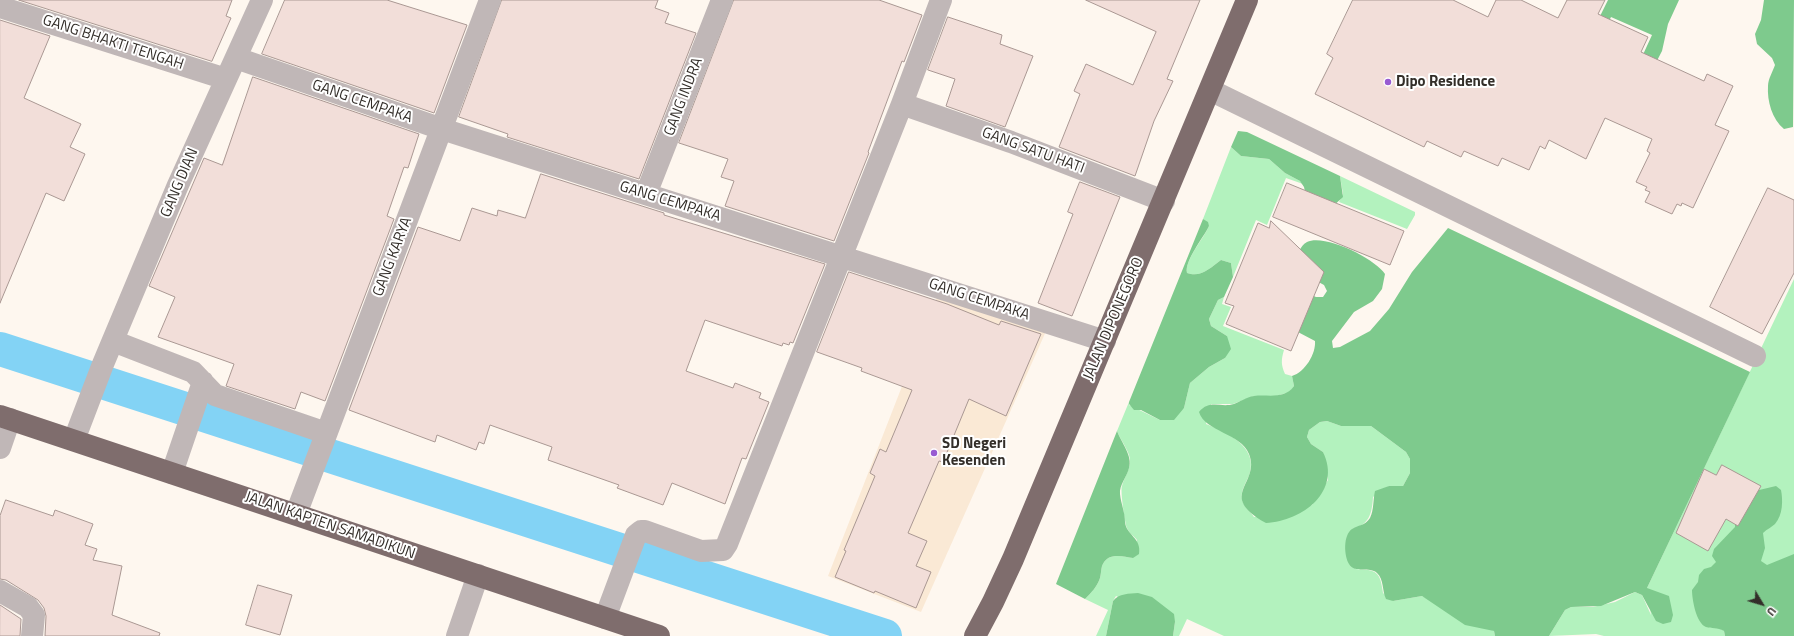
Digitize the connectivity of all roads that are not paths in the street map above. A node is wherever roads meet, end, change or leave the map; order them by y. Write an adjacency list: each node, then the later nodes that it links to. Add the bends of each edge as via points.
1 (262, 0): 7 (street, GANG DIAN)
2 (490, 0): 11 (street, GANG KARYA)
3 (722, 0): 12 (street, GANG INDRA)
4 (941, 0): 10 (street)
5 (1248, 0): 9 (highway, JALAN DIPONEGORO)
6 (0, 7): 8 (street, GANG BHAKTI TENGAH)
7 (236, 58): 8 (street, GANG DIAN); 11 (street, GANG CEMPAKA)
8 (226, 79): 15 (street, GANG DIAN, via 178,185)
9 (1210, 90): 13 (highway, JALAN DIPONEGORO); 17 (street)
10 (902, 104): 13 (street, GANG SATU HATI, via 1011,142); 14 (street)
11 (442, 129): 12 (street, GANG CEMPAKA); 20 (street, GANG KARYA)
12 (646, 194): 14 (street, GANG CEMPAKA)
13 (1164, 201): 16 (highway, JALAN DIPONEGORO)
14 (841, 256): 16 (street, GANG CEMPAKA); 27 (street, via 732,533 723,550 701,551 645,531 636,535)
15 (113, 341): 18 (street, via 193,372); 21 (street, GANG DIAN)
16 (1105, 342): 31 (highway, JALAN DIPONEGORO, via 1013,559)
17 (1755, 356)
18 (201, 388): 20 (street); 23 (street)
19 (5, 417): 21 (highway, JALAN KAPTEN SAMADIKUN); 22 (street)
20 (324, 438): 24 (street, GANG KARYA)
21 (74, 440): 23 (highway, JALAN KAPTEN SAMADIKUN)
22 (0, 448)
23 (172, 473): 24 (highway, JALAN KAPTEN SAMADIKUN)
24 (296, 514): 25 (highway, JALAN KAPTEN SAMADIKUN)
25 (478, 575): 27 (highway, JALAN KAPTEN SAMADIKUN); 29 (street)
26 (0, 591): 28 (street, via 28,607 34,615)
27 (606, 618): 30 (highway, JALAN KAPTEN SAMADIKUN)
28 (32, 636)
29 (457, 636)
30 (659, 636)
31 (975, 636)

